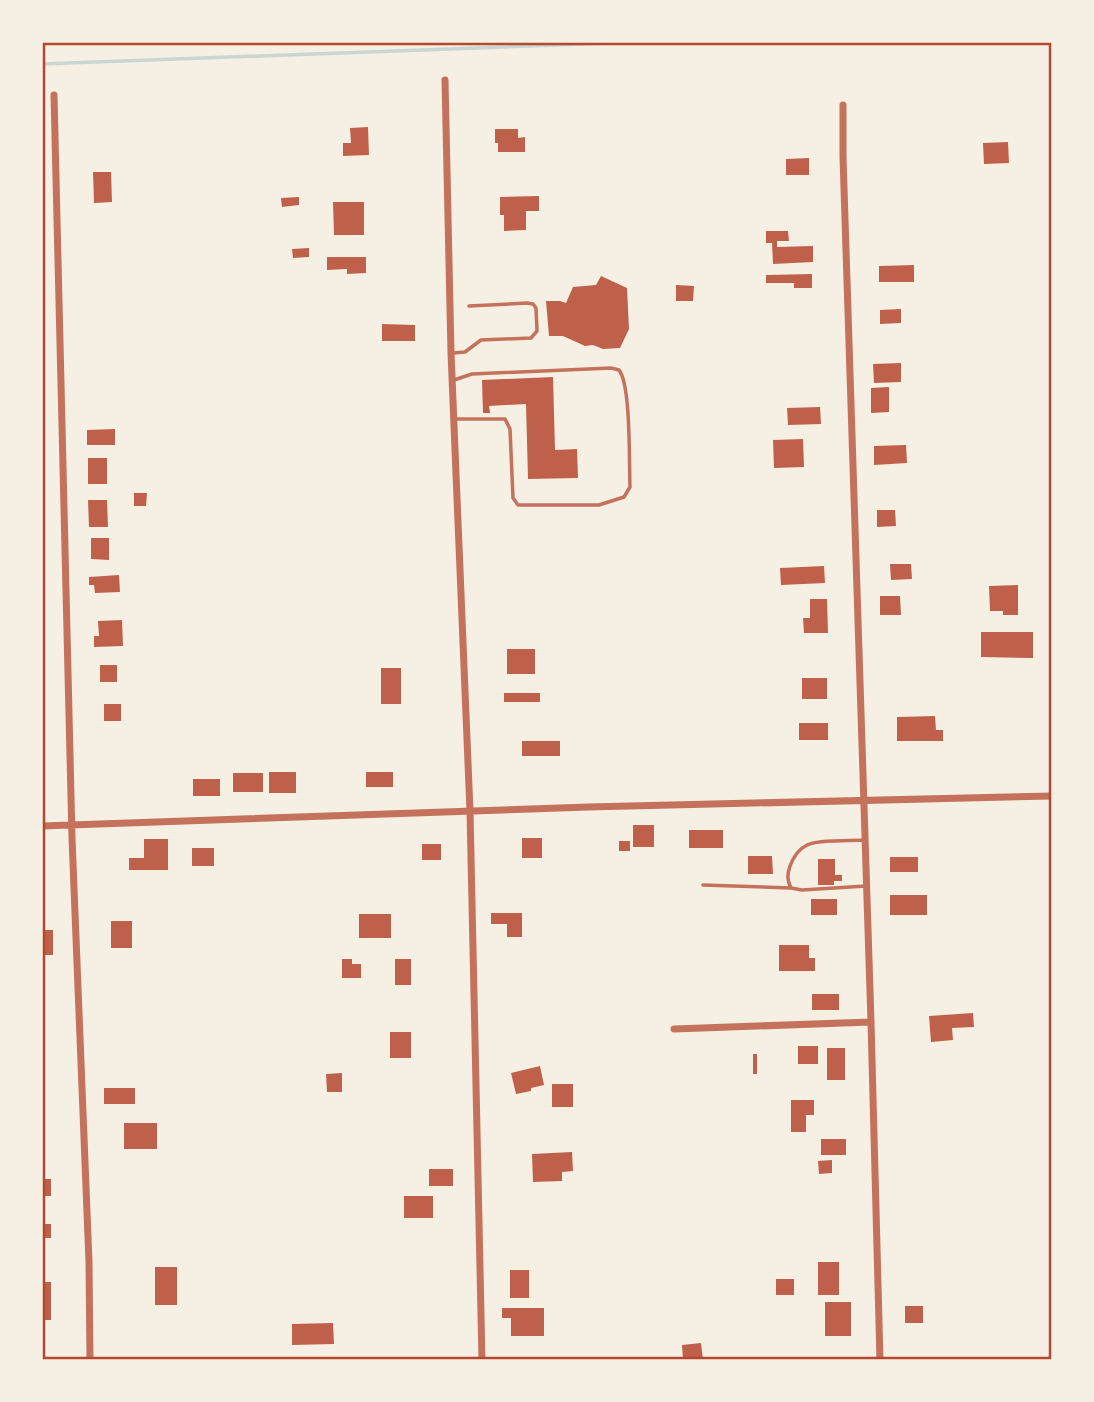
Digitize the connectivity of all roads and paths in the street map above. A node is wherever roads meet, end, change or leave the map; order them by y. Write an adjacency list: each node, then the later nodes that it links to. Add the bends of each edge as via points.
1 (445, 80): 5 (street)
2 (54, 95): 11 (street)
3 (843, 105): 9 (street)
4 (469, 306): 5 (lane, via 533,304 537,331 531,338 481,340 466,352)
5 (451, 353): 6 (street)
6 (452, 381): 7 (street); 7 (lane, via 472,374 619,370 627,405 630,487 624,496 599,505 519,505 513,498 510,429 505,419)
7 (453, 419): 10 (street)
8 (1052, 796): 9 (street)
9 (864, 802): 10 (street); 13 (street)
10 (470, 811): 11 (street); 20 (street)
11 (72, 825): 12 (street); 19 (street)
12 (42, 826)
13 (865, 840): 15 (street); 16 (lane, via 807,844 789,869)
14 (703, 885): 16 (lane)
15 (866, 886): 16 (lane); 17 (street)
16 (791, 888)
17 (871, 1022): 18 (street); 21 (street)
18 (674, 1029)
19 (90, 1360)
20 (482, 1360)
21 (880, 1360)

